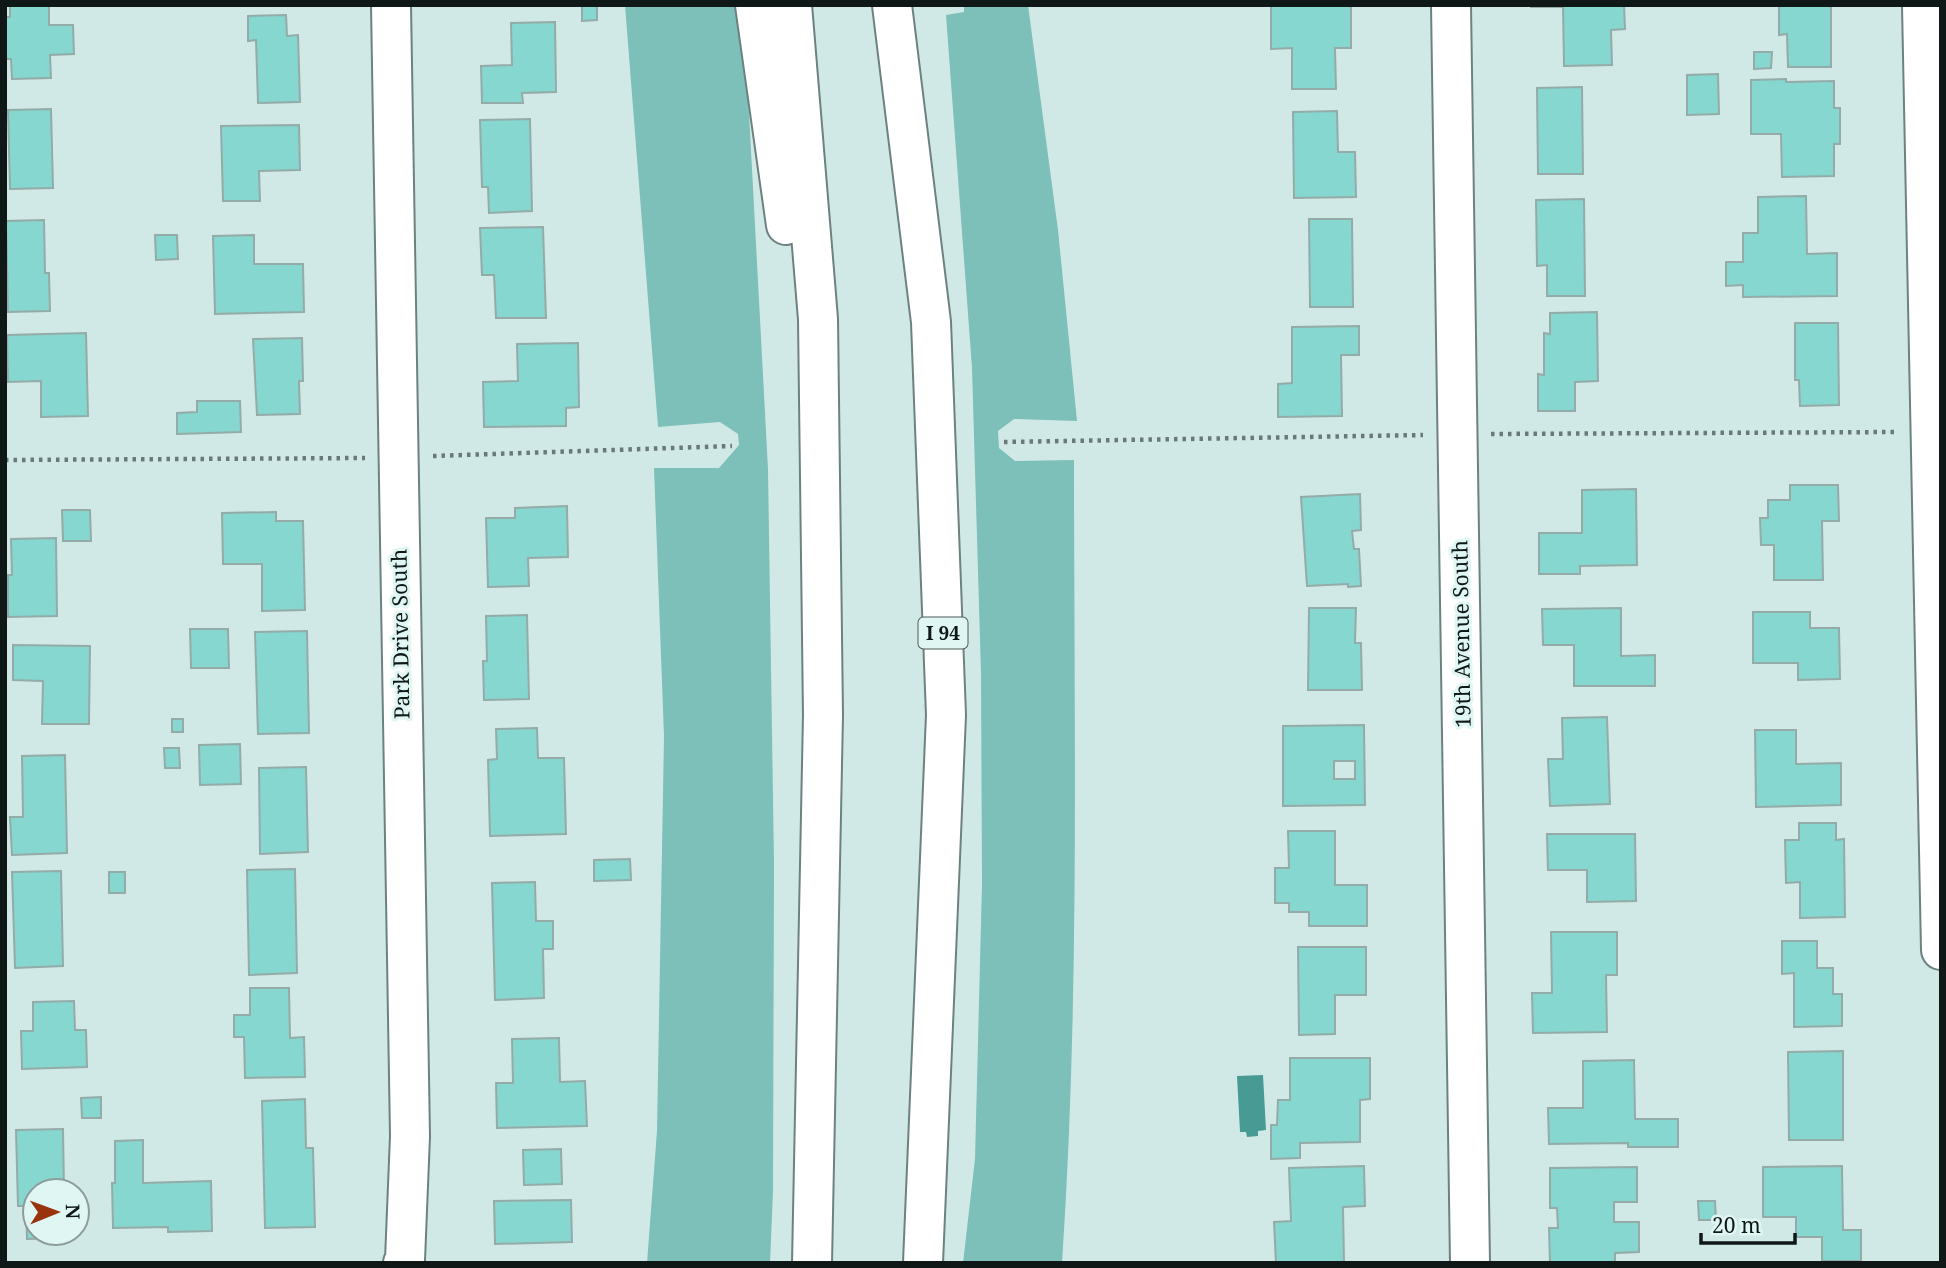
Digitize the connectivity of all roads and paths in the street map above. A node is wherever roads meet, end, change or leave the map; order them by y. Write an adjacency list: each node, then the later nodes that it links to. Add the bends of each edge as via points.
1 (391, 5): 11 (main road, Park Drive South, via 410,1136)
2 (755, 5): 9 (main road)
3 (792, 5): 9 (main road, via 818,319)
4 (892, 5): 8 (main road, I 94)
5 (902, 5): 8 (main road)
6 (1451, 5): 14 (main road, 19th Avenue South)
7 (1922, 5): 10 (main road)
8 (900, 74): 13 (main road, I 94, via 931,322 946,715)
9 (820, 467): 12 (main road, via 823,716)
10 (1941, 950)
11 (403, 1263)
12 (811, 1263)
13 (923, 1263)
14 (1470, 1263)

